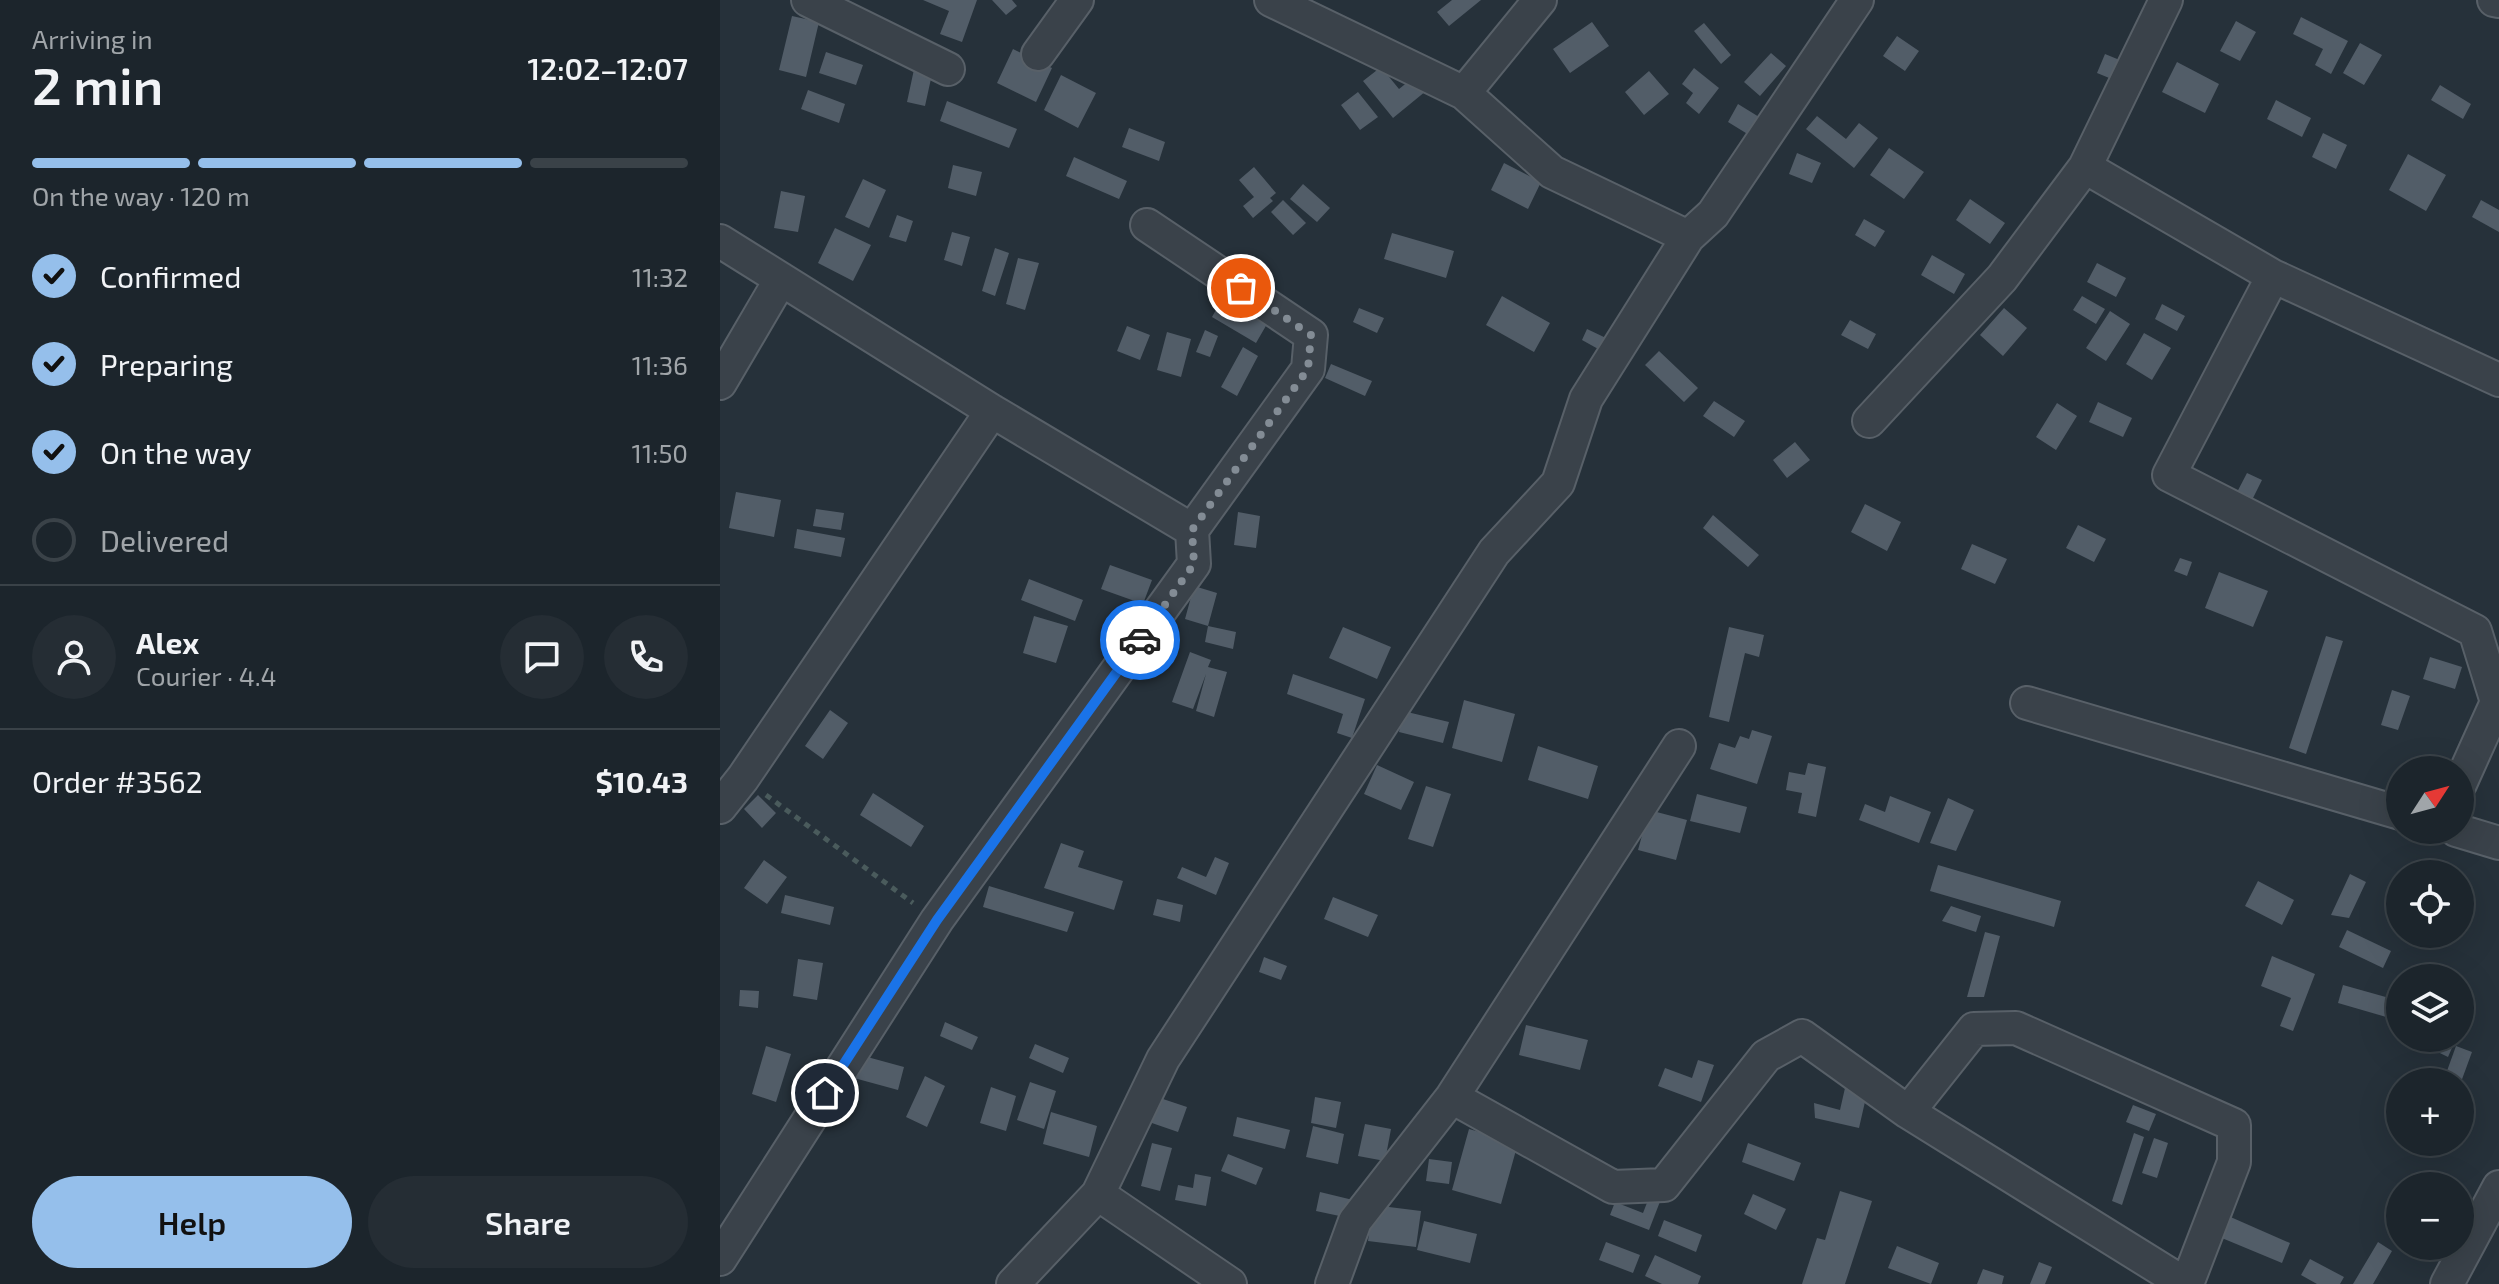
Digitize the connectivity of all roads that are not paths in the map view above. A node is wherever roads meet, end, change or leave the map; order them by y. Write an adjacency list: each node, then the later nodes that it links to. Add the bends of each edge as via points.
1 (808, 0): 8 (street)
2 (1077, 0): 7 (street)
3 (1271, 0): 9 (street)
4 (1540, 0): 9 (street)
5 (1857, 0): 12 (street, via 1713,214)
6 (2166, 0): 10 (street)
7 (1038, 54)
8 (948, 69)
9 (1464, 93): 12 (street, via 1552,172)
10 (2085, 167): 14 (street); 19 (street, via 2002,278)
11 (1147, 225): 20 (street, via 1311,335 1308,369)
12 (1688, 237): 31 (street, via 1586,399 1558,483 1494,552 1163,1059)
13 (720, 241): 15 (street)
14 (2273, 276): 16 (street); 23 (street, via 2169,475 2475,631 2497,702)
15 (781, 279): 17 (street); 18 (street)
16 (2499, 380)
17 (720, 383)
18 (992, 411): 20 (street); 24 (street)
19 (1869, 421)
20 (1192, 530): 32 (street, via 1194,564 937,920)
21 (2027, 703): 25 (street)
22 (1679, 746): 28 (street)
23 (2473, 756)
24 (720, 807)
25 (2386, 809)
26 (2474, 835): 27 (street)
27 (2499, 843)
28 (1452, 1097): 29 (street, via 1613,1187 1664,1185 1766,1056 1802,1036); 35 (street, via 1355,1221)
29 (1908, 1112): 36 (street); 36 (street, via 1974,1029 2016,1028 2234,1125 2234,1162)
30 (2499, 1187): 37 (street)
31 (1098, 1194): 33 (street); 34 (street)
32 (720, 1259)
33 (1013, 1284)
34 (1230, 1284)
35 (1332, 1284)
36 (2186, 1284)
37 (2447, 1284)

